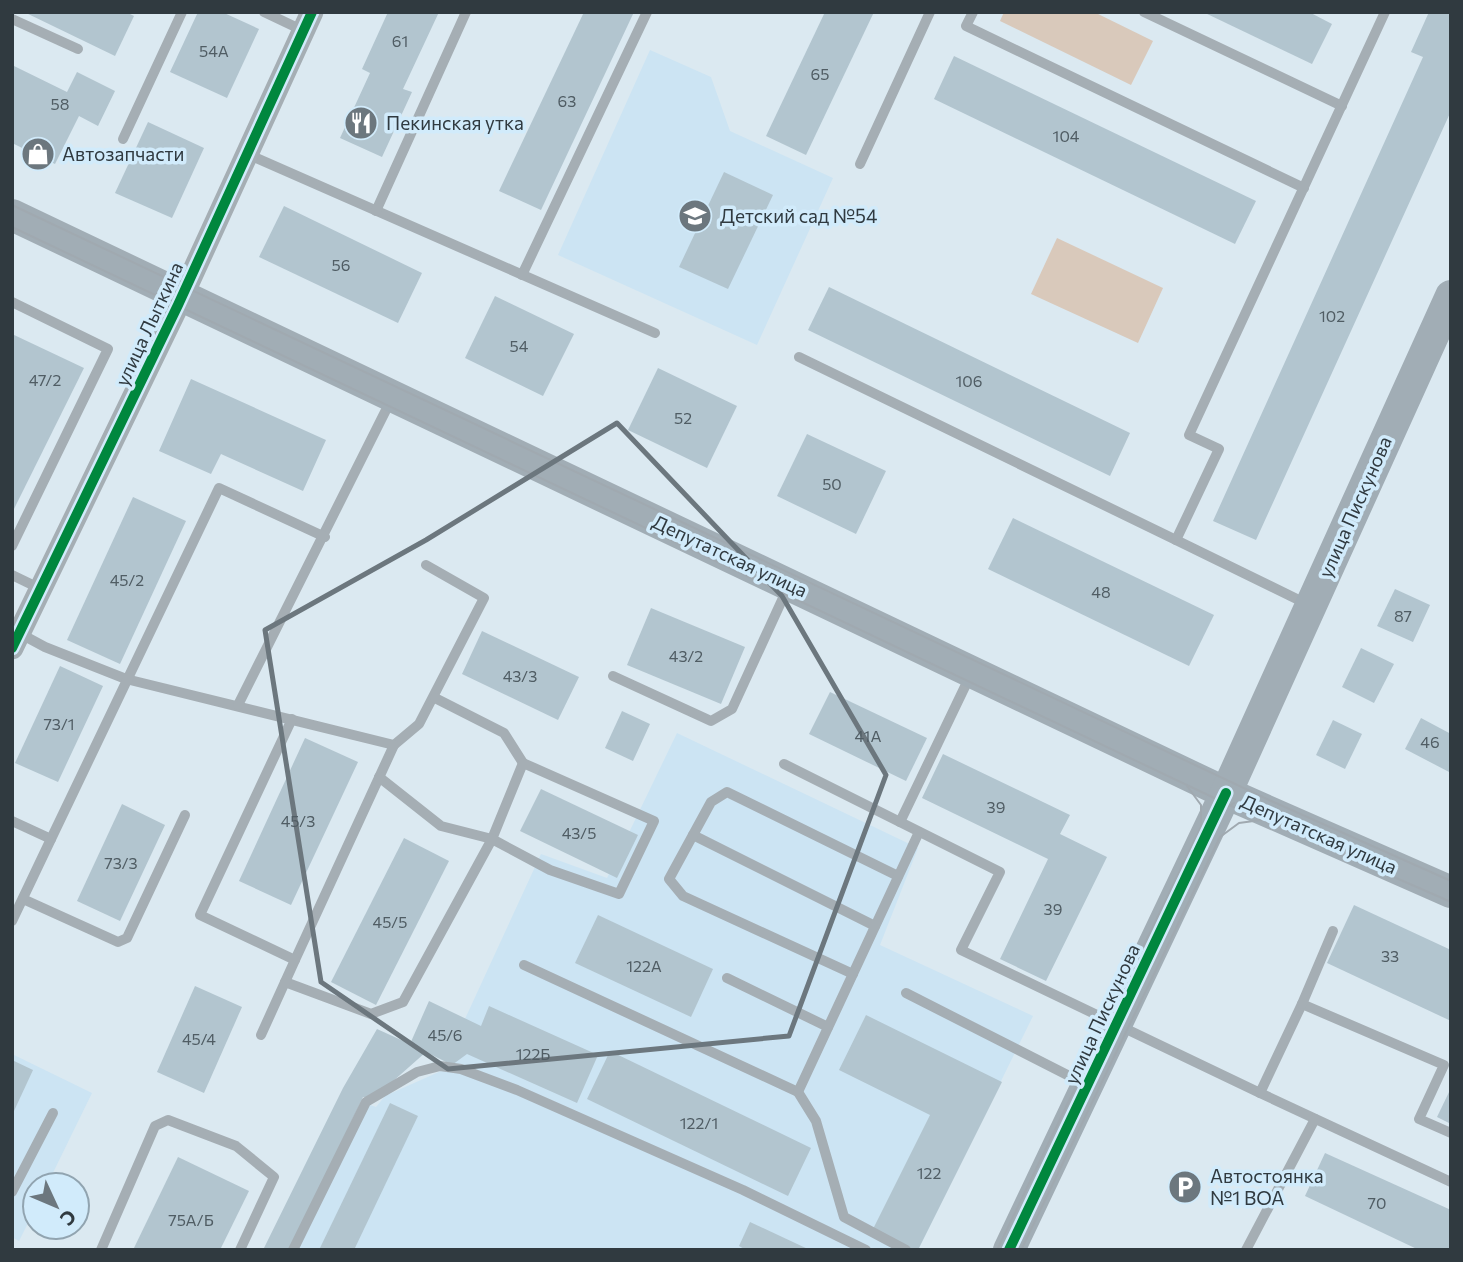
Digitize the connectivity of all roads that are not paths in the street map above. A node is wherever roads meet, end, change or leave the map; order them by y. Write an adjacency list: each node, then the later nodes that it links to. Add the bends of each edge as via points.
1 (182, 12): 13 (lane)
2 (264, 12): 10 (lane)
3 (466, 12): 17 (lane)
4 (647, 12): 19 (lane)
5 (930, 12): 15 (lane)
6 (973, 12): 16 (lane, via 966,26)
7 (1144, 12): 12 (lane)
8 (1385, 12): 12 (lane)
9 (12, 19): 11 (lane)
10 (308, 22): 14 (street, улица Лыткина)
11 (78, 49)
12 (1342, 106): 16 (lane)
13 (123, 139)
14 (247, 154): 17 (lane); 20 (street, улица Лыткина)
15 (860, 164)
16 (1304, 188): 27 (lane, via 1189,435 1219,449)
17 (376, 211): 19 (lane)
18 (12, 215): 20 (main road, Депутатская улица)
19 (522, 275): 23 (lane)
20 (182, 296): 25 (main road, Депутатская улица); 32 (street, улица Лыткина)
21 (1451, 296): 33 (main road, улица Пискунова)
22 (12, 302): 28 (lane, via 108,349)
23 (655, 332)
24 (799, 357): 27 (lane)
25 (393, 396): 26 (lane); 31 (main road, Депутатская улица)
26 (325, 537): 37 (lane, via 219,488); 39 (lane)
27 (1175, 540): 33 (lane)
28 (12, 546)
29 (426, 565): 38 (lane, via 484,598)
30 (12, 575): 32 (lane)
31 (790, 585): 35 (main road, Депутатская улица); 36 (lane, via 732,709 711,721)
32 (43, 590): 34 (street, улица Лыткина)
33 (1311, 606): 45 (main road, улица Пискунова)
34 (15, 640): 37 (lane)
35 (972, 672): 45 (main road, Депутатская улица); 48 (lane)
36 (612, 676)
37 (126, 679): 39 (lane); 51 (lane)
38 (435, 698): 41 (lane, via 419,724); 42 (lane, via 504,733)
39 (238, 705): 40 (lane)
40 (292, 719): 41 (lane); 59 (lane, via 200,915)
41 (394, 745): 44 (lane)
42 (523, 763): 52 (lane); 52 (lane, via 654,821 619,894 550,870)
43 (784, 764): 48 (lane)
44 (379, 777): 52 (lane, via 441,826); 59 (lane)
45 (1226, 793): 54 (main road, Депутатская улица); 66 (main road, улица Пискунова)
46 (185, 815): 55 (lane, via 127,938 118,942)
47 (12, 821): 51 (lane)
48 (900, 822): 49 (lane)
49 (919, 832): 53 (lane); 66 (lane, via 1000,872 961,950)
50 (693, 835): 53 (lane, via 711,802 727,792); 57 (lane); 61 (lane, via 669,878 683,896)
51 (51, 839): 55 (lane)
52 (492, 839): 63 (lane, via 403,1002 371,1014)
53 (898, 876): 57 (lane)
54 (1451, 892)
55 (23, 899): 56 (lane)
56 (12, 921)
57 (875, 926): 61 (lane)
58 (1333, 931): 65 (lane)
59 (295, 960): 63 (lane)
60 (524, 965): 70 (lane)
61 (853, 974): 67 (lane)
62 (727, 978): 67 (lane)
63 (285, 982): 68 (lane)
64 (906, 993): 69 (lane)
65 (1302, 1004): 71 (lane); 74 (lane, via 1444,1065 1419,1119)
66 (1117, 1024): 69 (main road, улица Пискунова); 71 (lane)
67 (828, 1027): 70 (lane)
68 (261, 1035)
69 (1088, 1085): 82 (main road, улица Пискунова)
70 (798, 1091): 81 (lane, via 816,1121 844,1217)
71 (1260, 1093): 73 (lane)
72 (53, 1113): 76 (lane)
73 (1315, 1119): 75 (lane); 83 (lane)
74 (1451, 1133)
75 (1451, 1182)
76 (12, 1192)
77 (101, 1250): 78 (lane, via 155,1126 168,1120 236,1146 274,1177)
78 (240, 1250)
79 (293, 1250): 80 (lane, via 366,1102 417,1072 440,1066 517,1090 744,1190)
80 (866, 1250)
81 (906, 1250)
82 (1009, 1250)
83 (1246, 1250)

